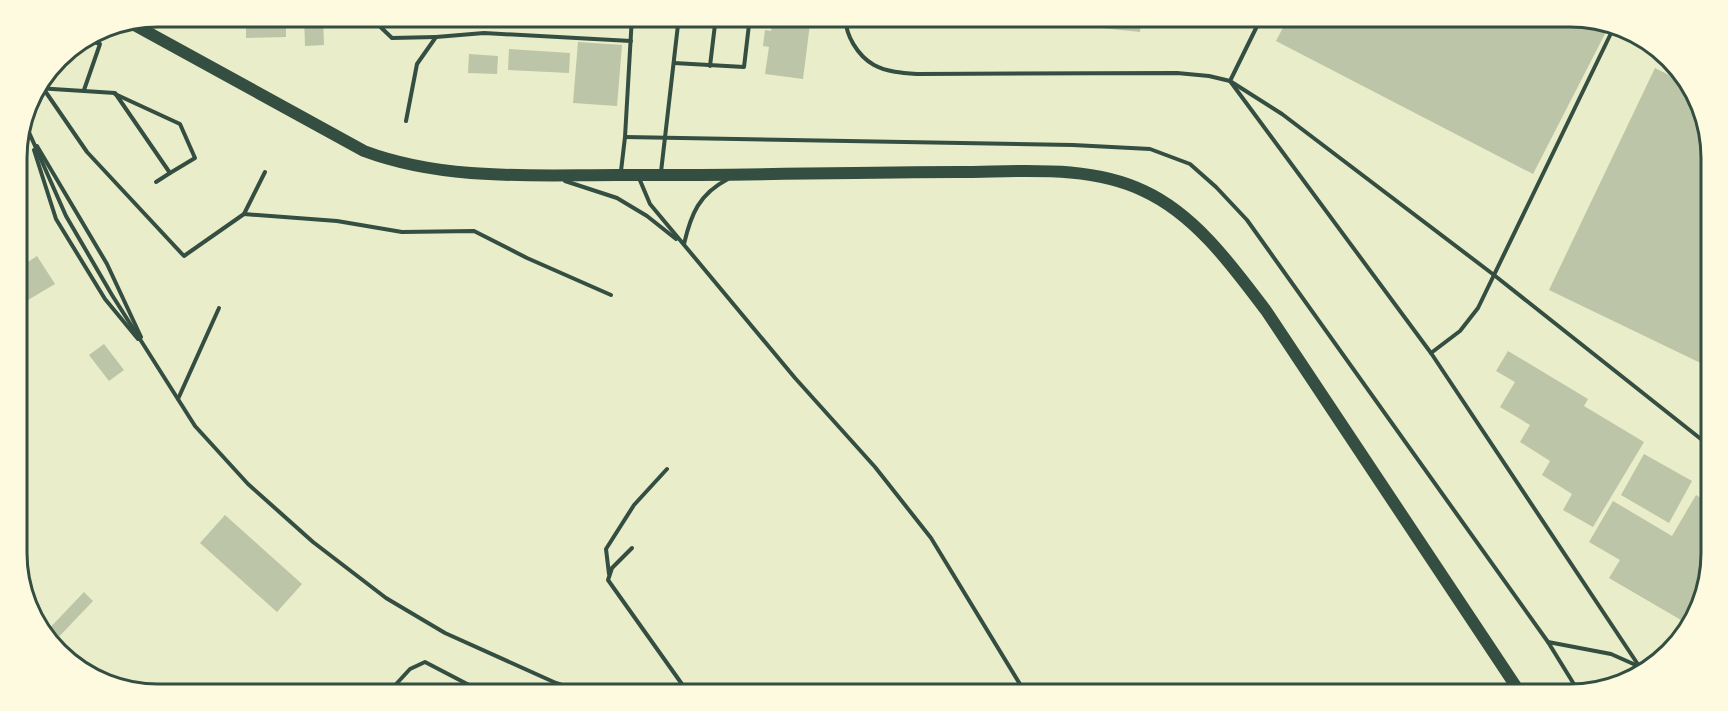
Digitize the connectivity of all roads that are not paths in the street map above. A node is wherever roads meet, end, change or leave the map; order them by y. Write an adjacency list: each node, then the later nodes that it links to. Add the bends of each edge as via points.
1 (380, 27): 10 (lane, via 392,38)
2 (632, 27): 11 (lane)
3 (678, 27): 13 (lane)
4 (715, 27): 14 (lane)
5 (749, 27): 14 (lane, via 744,67)
6 (845, 27): 15 (lane, via 855,48 872,64 894,72 1177,74)
7 (1257, 27): 15 (lane)
8 (141, 29): 29 (main road, via 382,158 445,171)
9 (1611, 34): 36 (lane)
10 (436, 37): 11 (lane, via 484,33); 20 (lane, via 417,64)
11 (631, 41): 24 (lane)
12 (97, 43): 17 (lane, via 100,44)
13 (674, 63): 14 (lane); 25 (lane)
14 (710, 66)
15 (1230, 81): 36 (lane, via 1282,114); 40 (lane)
16 (47, 88): 17 (lane)
17 (84, 90): 19 (lane)
18 (46, 92): 34 (lane, via 87,152 184,256)
19 (114, 93): 26 (lane); 26 (lane, via 180,124 195,158)
20 (406, 121)
21 (30, 134): 39 (lane, via 107,264)
22 (30, 135): 39 (lane, via 66,216)
23 (30, 136): 39 (lane, via 56,219 105,299)
24 (625, 137): 25 (lane); 30 (lane)
25 (664, 139): 32 (lane); 46 (lane, via 1095,146 1149,149 1190,164 1247,220)
26 (170, 172): 33 (lane)
27 (265, 172): 34 (lane)
28 (735, 175): 32 (main road); 35 (lane, via 712,187 701,201 690,220); 54 (main road, via 1069,173 1114,180 1167,204 1217,251 1267,312)
29 (547, 176): 30 (main road); 35 (lane, via 617,198)
30 (620, 176): 31 (main road)
31 (638, 176): 32 (main road); 35 (lane, via 650,204)
32 (660, 176)
33 (156, 182)
34 (244, 214): 37 (lane, via 337,221 402,232 474,231)
35 (684, 245): 53 (lane, via 931,538)
36 (1494, 275): 40 (lane, via 1478,308 1460,331); 42 (lane)
37 (611, 295)
38 (219, 308): 41 (lane)
39 (147, 351): 41 (lane)
40 (1431, 353): 47 (lane)
41 (178, 400): 51 (lane, via 195,426 248,484 313,542 386,598 445,633)
42 (1701, 439)
43 (667, 469): 45 (lane, via 634,505 606,549)
44 (632, 548): 45 (lane, via 612,568)
45 (609, 578): 52 (lane)
46 (1548, 642): 48 (lane, via 1611,654); 55 (lane)
47 (1638, 664)
48 (1637, 665)
49 (396, 684): 50 (lane, via 410,669 425,662)
50 (467, 684)
51 (559, 684)
52 (682, 684)
53 (1020, 684)
54 (1514, 684)
55 (1574, 684)

